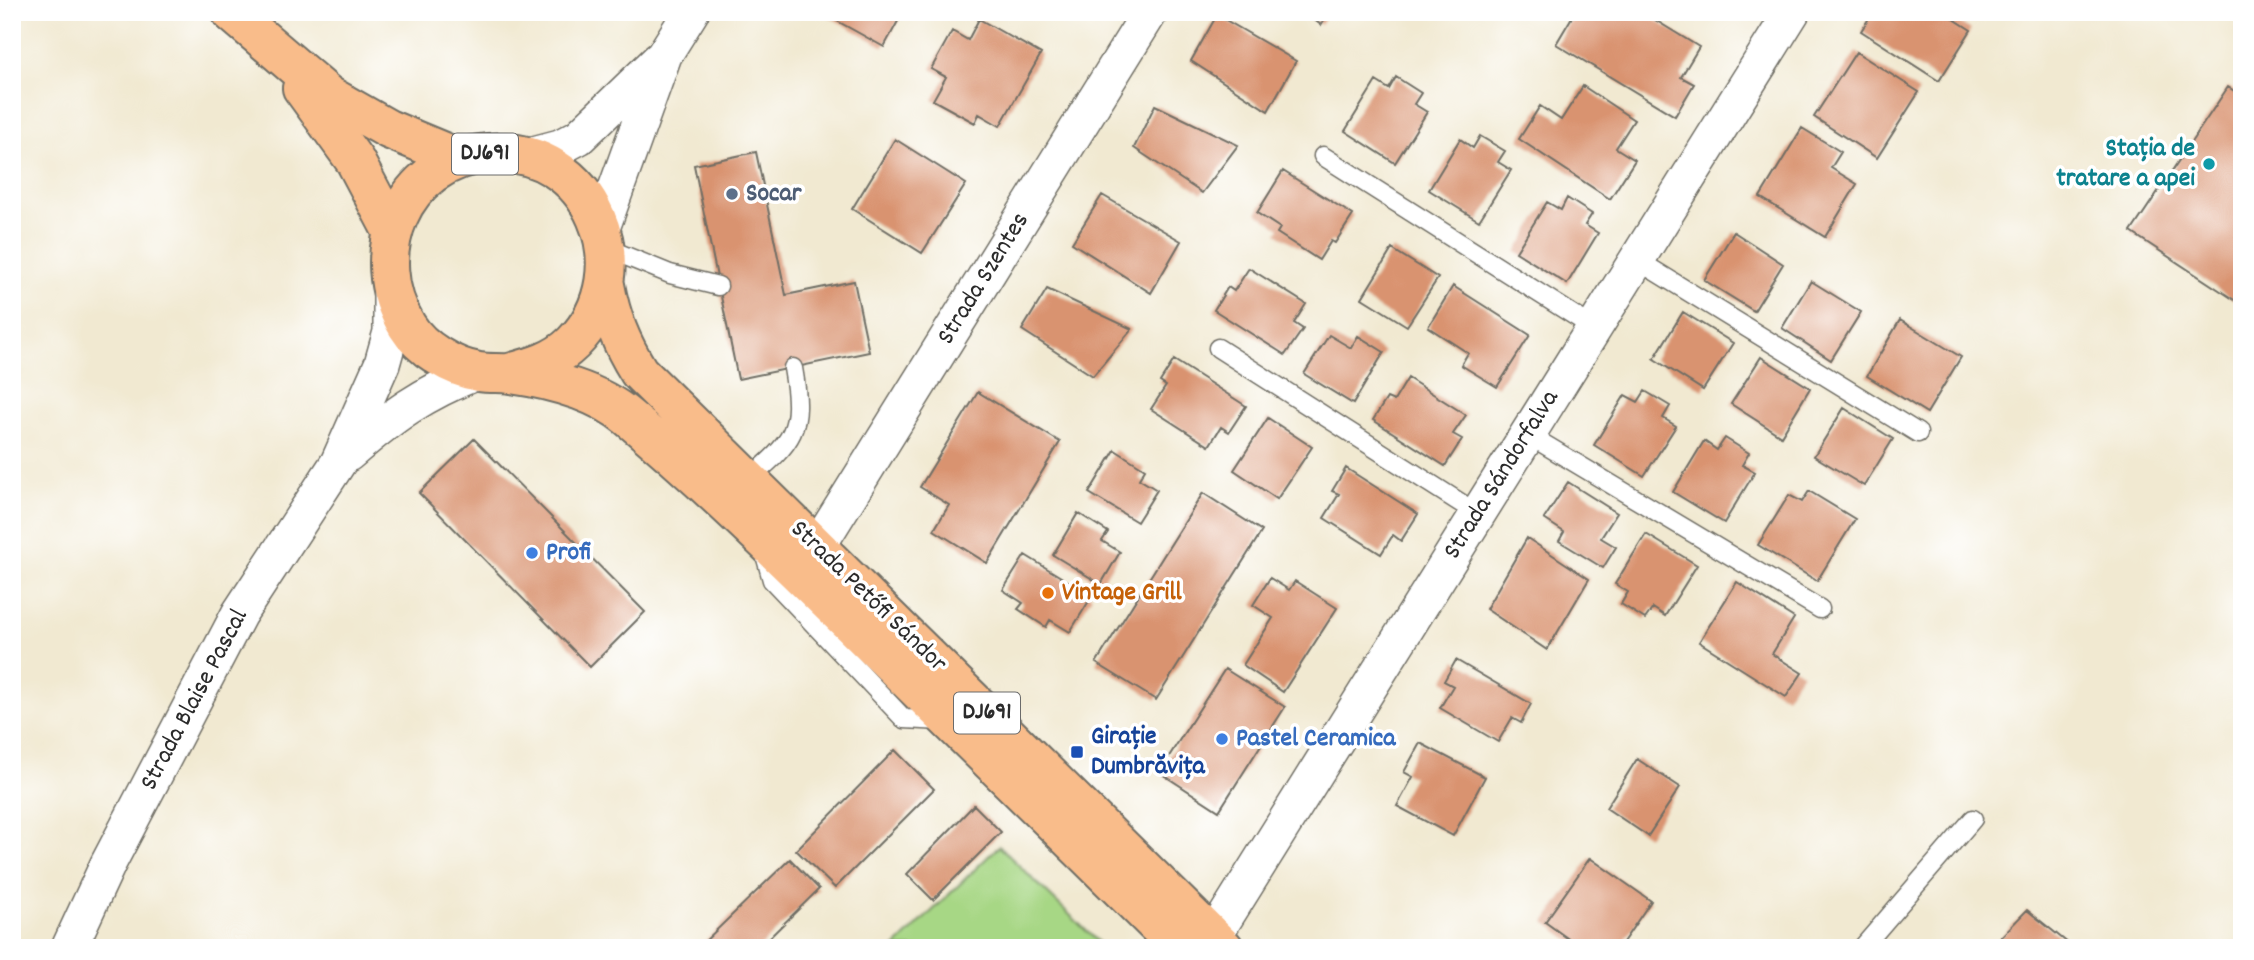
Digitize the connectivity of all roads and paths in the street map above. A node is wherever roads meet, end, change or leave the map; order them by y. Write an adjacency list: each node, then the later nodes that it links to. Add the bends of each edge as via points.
1 (232, 12): 5 (main road, DJ691)
2 (691, 12): 6 (street)
3 (1150, 12): 24 (street, Strada Szentes)
4 (1791, 12): 12 (street, Strada Sándorfalva)
5 (265, 43): 9 (main road, DJ691, via 328,95); 10 (main road, DJ691, via 355,161)
6 (664, 55): 7 (street, via 579,137); 11 (street)
7 (526, 156): 9 (main road, DJ691, via 490,153); 11 (main road, DJ691, via 559,172 585,196)
8 (1323, 156): 15 (lane)
9 (460, 159): 10 (main road, DJ691, via 430,175 407,200)
10 (392, 231): 14 (main road, DJ691, via 387,262)
11 (604, 254): 13 (lane); 18 (main road, via 593,317 571,345 543,364); 22 (main road, Strada Petőfi Sándor / DJ691, via 611,314 622,345 639,372)
12 (1637, 260): 15 (street, Strada Sándorfalva); 19 (lane)
13 (718, 286)
14 (391, 294): 18 (main road, DJ691, via 409,330 439,357); 21 (street, Strada Blaise Pascal, via 391,332 382,364)
15 (1594, 328): 20 (street, Strada Sándorfalva)
16 (1217, 348): 23 (lane)
17 (793, 368): 22 (lane, via 799,412 792,438)
18 (493, 372): 21 (street, Strada Blaise Pascal, via 430,391 406,405); 27 (main road, Strada Petőfi Sándor / DJ691, via 565,386 611,404 759,535 950,722)
19 (1918, 433)
20 (1527, 434): 23 (street, Strada Sándorfalva); 25 (lane)
21 (338, 463): 28 (street, Strada Blaise Pascal, via 239,614)
22 (747, 481): 24 (main road, Strada Petőfi Sándor / DJ691)
23 (1478, 514): 27 (street, Strada Sándorfalva)
24 (818, 546): 27 (main road, Strada Petőfi Sándor / DJ691)
25 (1820, 609)
26 (1973, 819): 29 (lane)
27 (1206, 944)
28 (69, 948)
29 (1862, 948)

